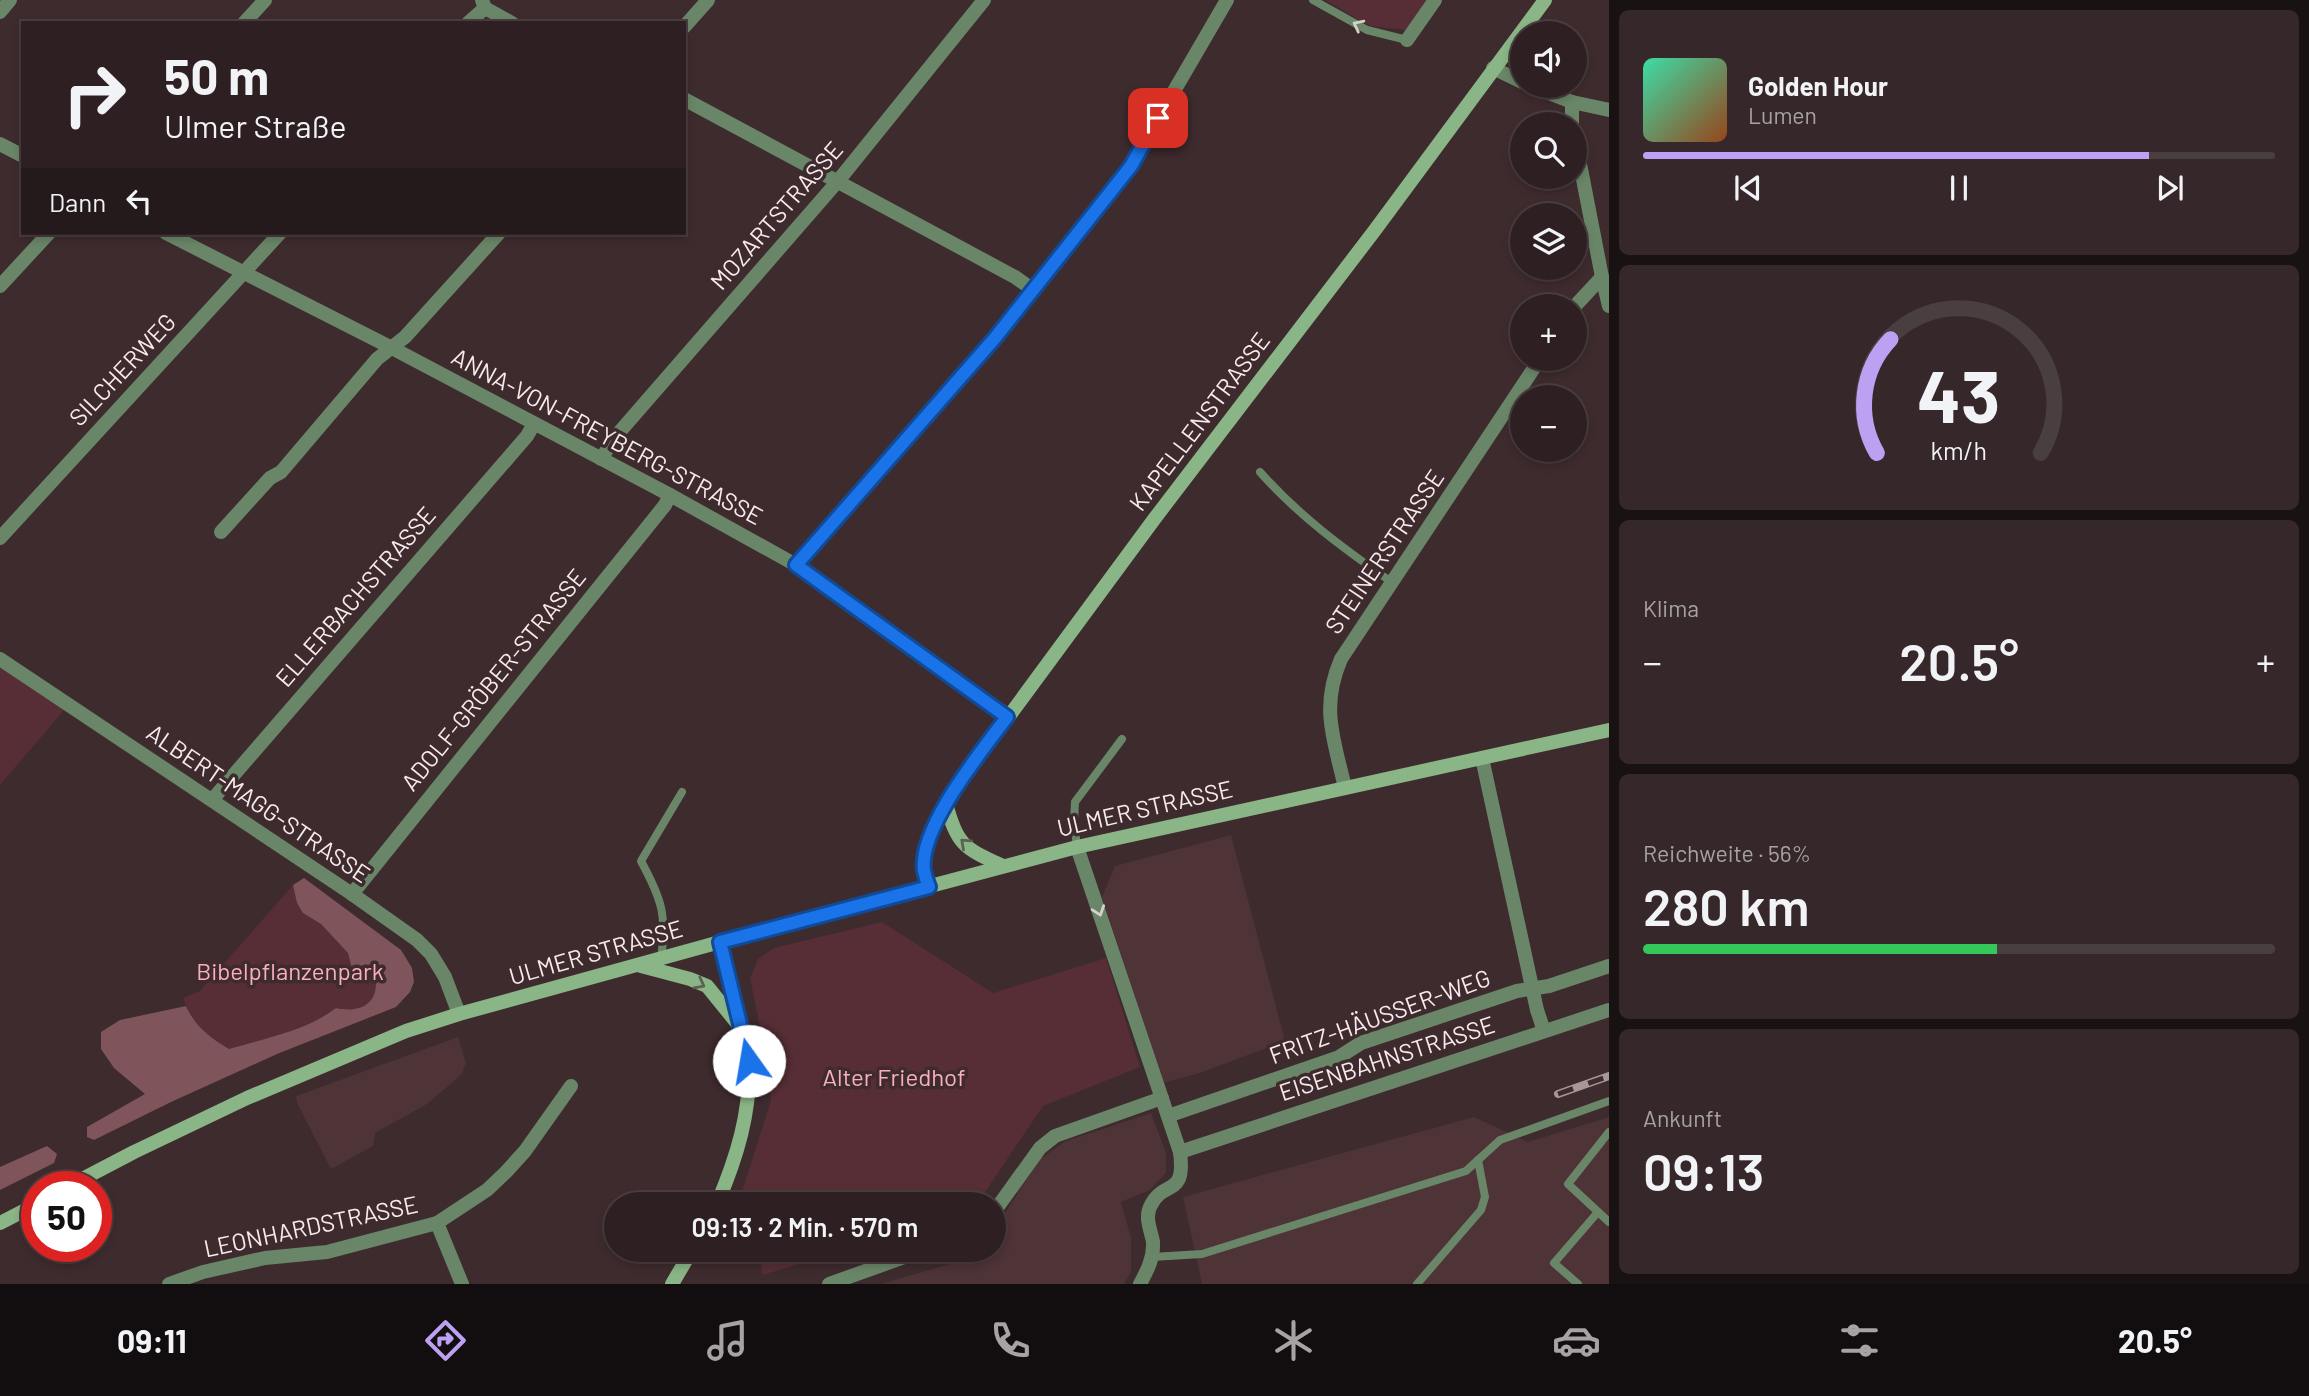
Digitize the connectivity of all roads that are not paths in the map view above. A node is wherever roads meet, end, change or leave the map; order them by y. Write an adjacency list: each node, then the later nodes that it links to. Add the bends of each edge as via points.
1 (10, 0): 10 (street)
2 (265, 0): 11 (street)
3 (708, 0): 14 (street)
4 (984, 0): 25 (street, MOZARTSTRASSE)
5 (1227, 0): 34 (street, via 1131,166)
6 (1313, 0): 15 (lane, one-way to 6, via 1367,30)
7 (1435, 0): 15 (street)
8 (1545, 0): 16 (main road, KAPELLENSTRASSE)
9 (484, 4): 12 (street); 13 (street)
10 (0, 12)
11 (246, 21)
12 (470, 21)
13 (509, 21)
14 (686, 25)
15 (1407, 40)
16 (1493, 68): 17 (street); 48 (main road, KAPELLENSTRASSE)
17 (1510, 76)
18 (1562, 98): 20 (street)
19 (686, 100): 25 (street)
20 (1572, 102): 21 (street); 22 (street)
21 (1609, 110)
22 (1572, 112)
23 (0, 144): 24 (street)
24 (21, 155)
25 (838, 181): 34 (street); 40 (street, MOZARTSTRASSE, via 616,436)
26 (1585, 189): 32 (street)
27 (47, 235): 33 (street)
28 (170, 235): 31 (street, ANNA-VON-FREYBERG-STRASSE)
29 (278, 235): 31 (street, SILCHERWEG)
30 (497, 235): 37 (street)
31 (243, 274): 37 (street, ANNA-VON-FREYBERG-STRASSE); 44 (street, SILCHERWEG)
32 (1602, 277): 35 (street); 36 (street)
33 (0, 286)
34 (1032, 289): 45 (street, via 995,338)
35 (1586, 294)
36 (1609, 306)
37 (392, 348): 39 (street, ANNA-VON-FREYBERG-STRASSE); 43 (street)
38 (1532, 371): 46 (street, STEINERSTRASSE)
39 (534, 424): 40 (street, ANNA-VON-FREYBERG-STRASSE); 54 (street, ELLERBACHSTRASSE)
40 (601, 459): 42 (street, ANNA-VON-FREYBERG-STRASSE)
41 (1260, 472): 46 (lane, via 1328,538)
42 (670, 495): 45 (street, ANNA-VON-FREYBERG-STRASSE); 59 (street, ADOLF-GRÖBER-STRASSE)
43 (221, 532)
44 (0, 538)
45 (796, 565): 48 (street, ANNA-VON-FREYBERG-STRASSE)
46 (1393, 583): 52 (street, STEINERSTRASSE, via 1341,659 1331,685 1329,714)
47 (0, 659): 54 (street, ALBERT-MAGG-STRASSE)
48 (1007, 717): 55 (main road, KAPELLENSTRASSE)
49 (1609, 730): 51 (main road, ULMER STRASSE)
50 (1122, 739): 56 (lane, via 1075,802)
51 (1482, 758): 52 (main road, ULMER STRASSE); 64 (street)
52 (1345, 788): 56 (main road, ULMER STRASSE)
53 (682, 792): 61 (lane, via 641,861 657,892 666,928)
54 (212, 800): 59 (street, ALBERT-MAGG-STRASSE)
55 (946, 804): 57 (main road, one-way to 55, via 966,846 954,832); 58 (main road, KAPELLENSTRASSE, via 925,856)
56 (1077, 847): 57 (main road, ULMER STRASSE); 70 (street, one-way to 70)
57 (1003, 866): 58 (main road, ULMER STRASSE)
58 (929, 887): 60 (main road, ULMER STRASSE)
59 (352, 894): 66 (street, ALBERT-MAGG-STRASSE, via 431,954)
60 (720, 942): 61 (main road, ULMER STRASSE); 67 (main road)
61 (661, 959): 62 (main road, ULMER STRASSE)
62 (640, 965): 66 (main road, ULMER STRASSE); 67 (main road, one-way to 67, via 707,986)
63 (1609, 966): 64 (street, FRITZ-HÄUSSER-WEG)
64 (1532, 989): 68 (street); 72 (street, FRITZ-HÄUSSER-WEG, via 1361,1043 1339,1057)
65 (1609, 1010): 68 (street, EISENBAHNSTRASSE)
66 (459, 1014): 76 (main road, ULMER STRASSE, via 247,1097)
67 (742, 1030): 77 (main road, via 750,1081 745,1125)
68 (1544, 1031): 74 (street, EISENBAHNSTRASSE)
69 (570, 1086): 83 (street, LEONHARDSTRASSE, via 506,1172)
70 (1161, 1098): 72 (street); 78 (street, via 1055,1136)
71 (1609, 1101): 75 (lane, via 1500,1140)
72 (1168, 1116): 74 (street)
73 (1609, 1132): 80 (lane, via 1568,1184)
74 (1180, 1152): 84 (street, via 1183,1170 1179,1181 1150,1206)
75 (1478, 1160): 84 (lane, via 1466,1171 1202,1254); 92 (lane, via 1485,1197 1481,1210)
76 (98, 1171)
77 (722, 1192)
78 (1006, 1196)
79 (21, 1212): 82 (main road)
80 (1598, 1212): 81 (lane); 93 (lane, via 1554,1263)
81 (1609, 1222)
82 (0, 1223)
83 (437, 1223): 87 (street, LEONHARDSTRASSE, via 327,1252 265,1258 203,1272); 88 (street)
84 (1152, 1257): 91 (street)
85 (685, 1262): 89 (main road)
86 (891, 1262): 90 (street)
87 (169, 1284)
88 (462, 1284)
89 (673, 1284)
90 (829, 1284)
91 (1140, 1284)
92 (1417, 1284)
93 (1578, 1284)

